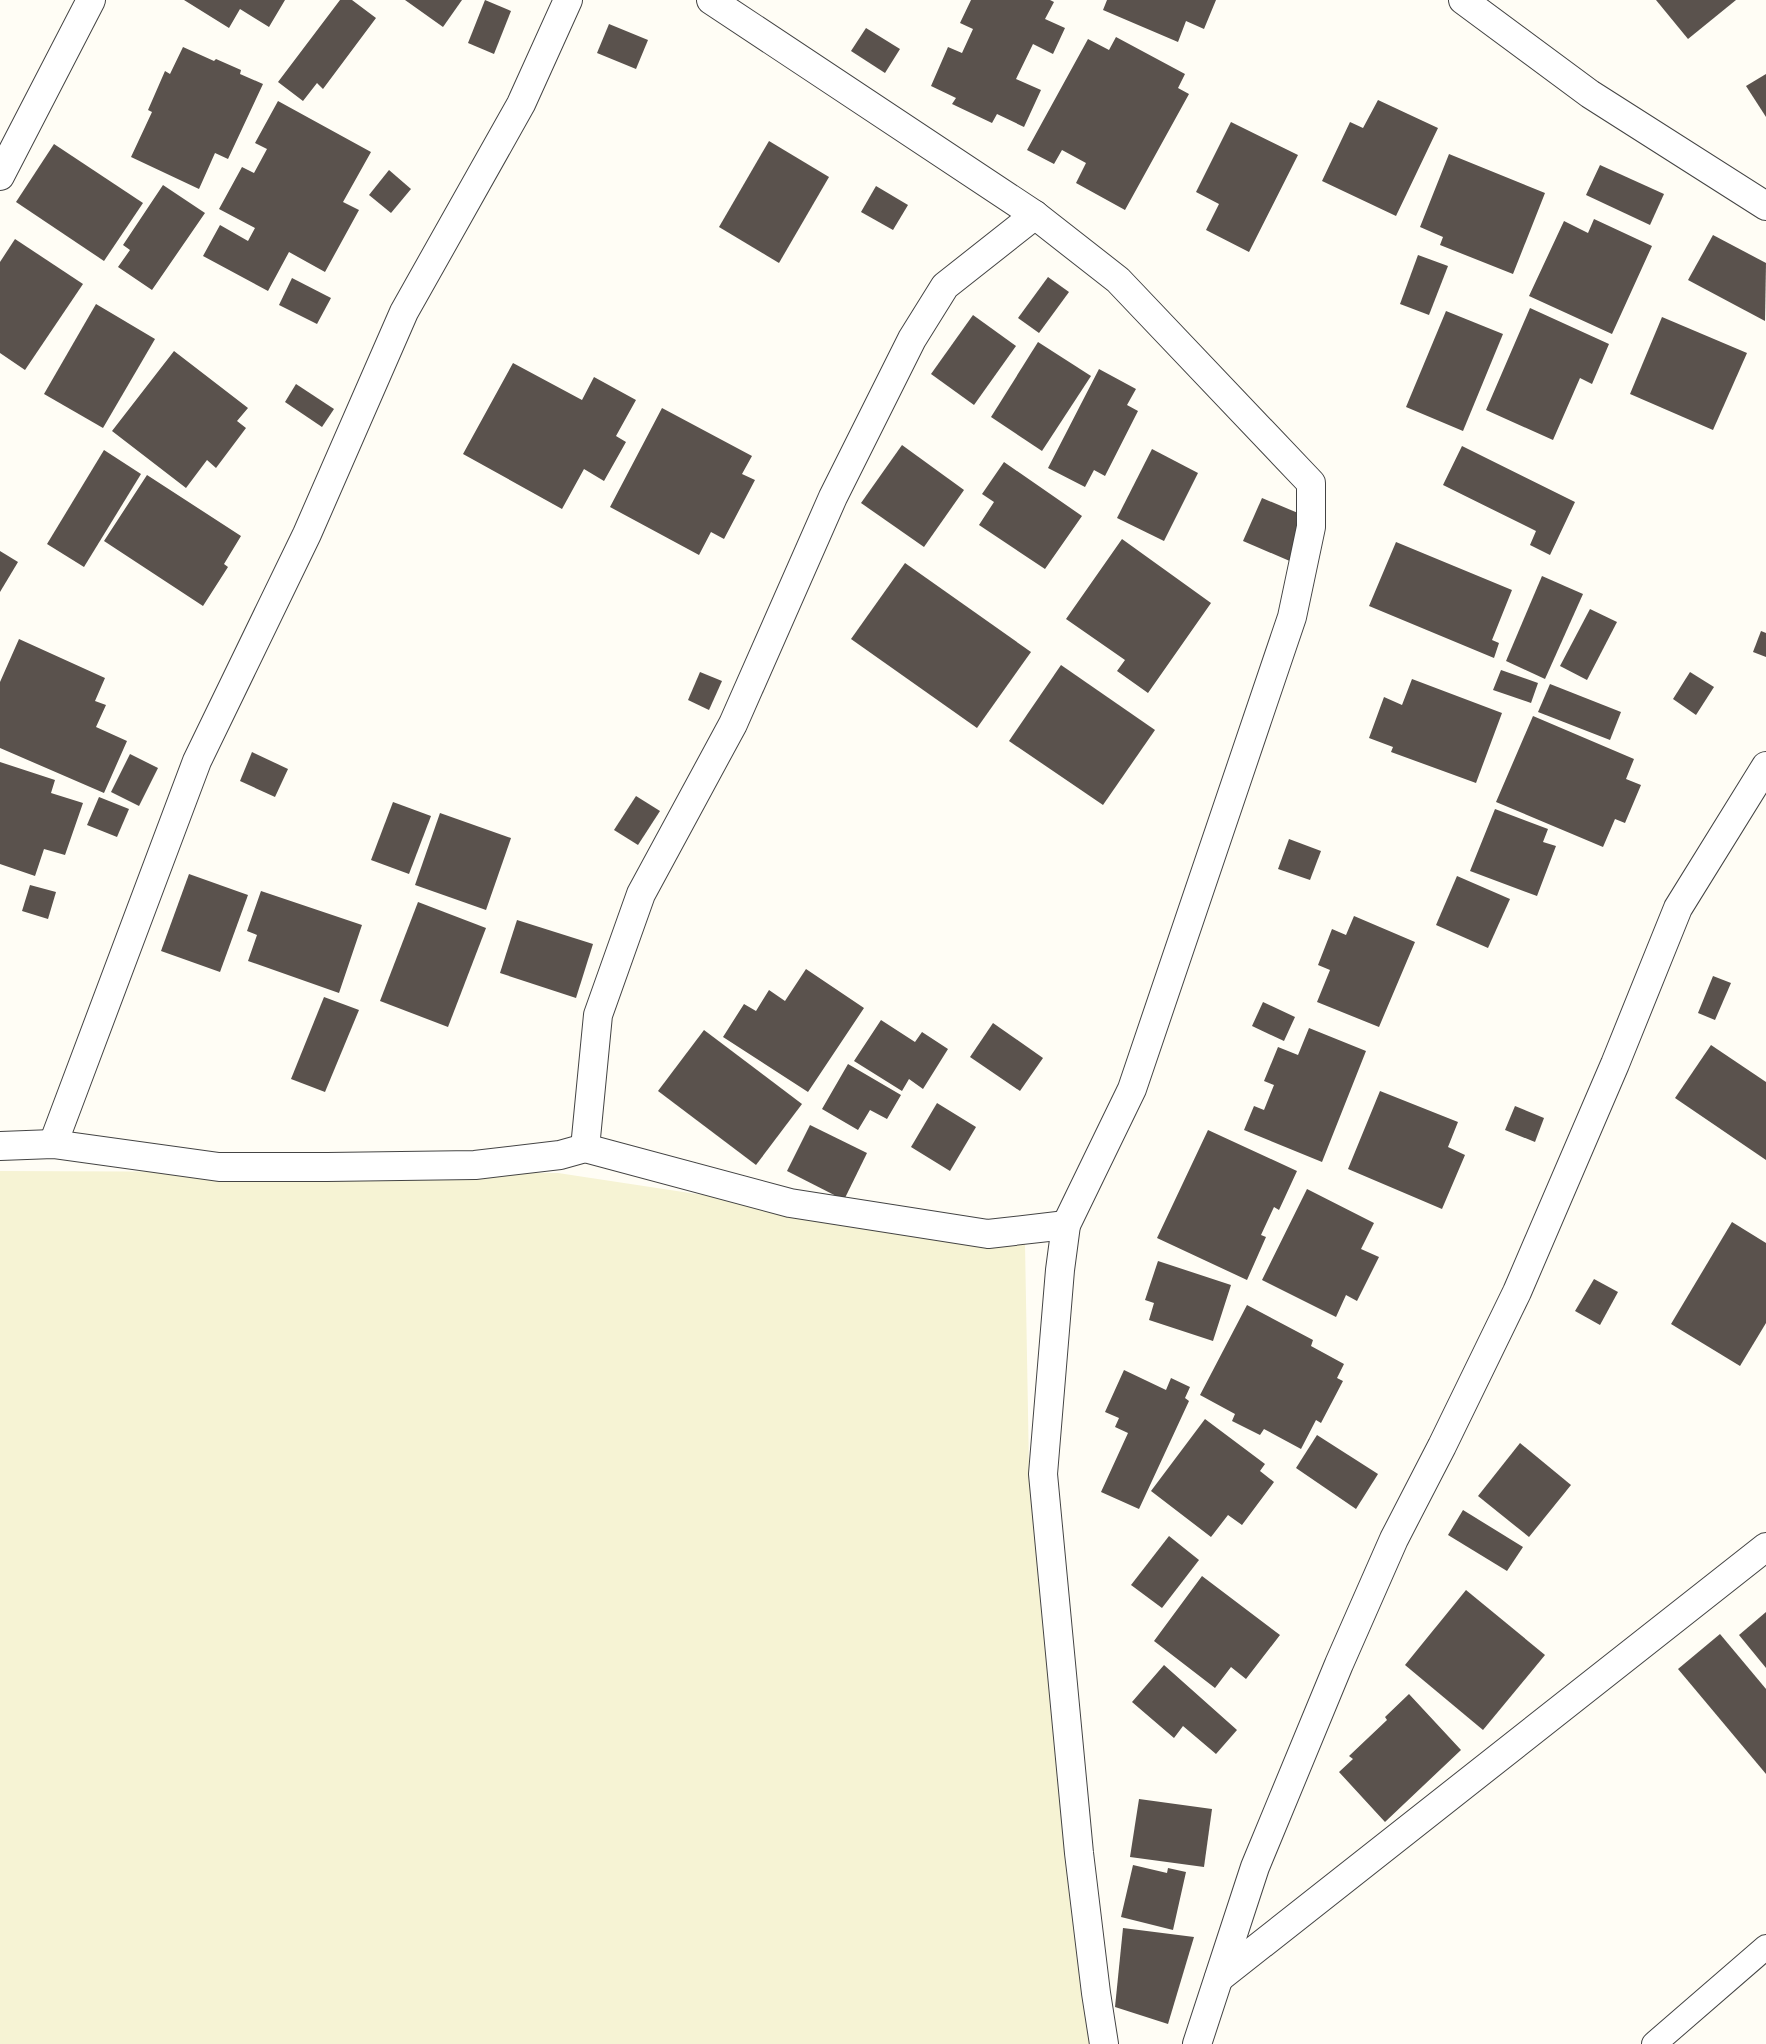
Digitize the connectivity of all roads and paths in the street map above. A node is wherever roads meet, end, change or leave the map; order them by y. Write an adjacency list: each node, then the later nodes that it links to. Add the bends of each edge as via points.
1 (91, 0): 5 (street)
2 (568, 0): 9 (street, via 521,104 404,312 307,534 197,761)
3 (711, 0): 7 (street)
4 (1464, 0): 6 (street, via 1590,94)
5 (0, 176)
6 (1766, 206)
7 (1035, 215): 11 (street, via 945,286 912,339 833,497 733,724 641,894 598,1015); 12 (street, via 1118,280 1311,483 1311,527 1292,617 1132,1089)
8 (1766, 766): 15 (street, via 1678,908 1517,1292 1394,1539 1339,1664 1255,1867)
9 (53, 1144): 10 (street); 11 (street, via 219,1167 474,1165 560,1155)
10 (0, 1146)
11 (585, 1148): 12 (street, via 790,1203 988,1234)
12 (1066, 1225): 16 (street, via 1043,1474 1079,1853)
13 (1766, 1547): 15 (street)
14 (1766, 1947): 18 (lane)
15 (1219, 1978): 17 (street)
16 (1104, 2044)
17 (1198, 2044)
18 (1654, 2044)

